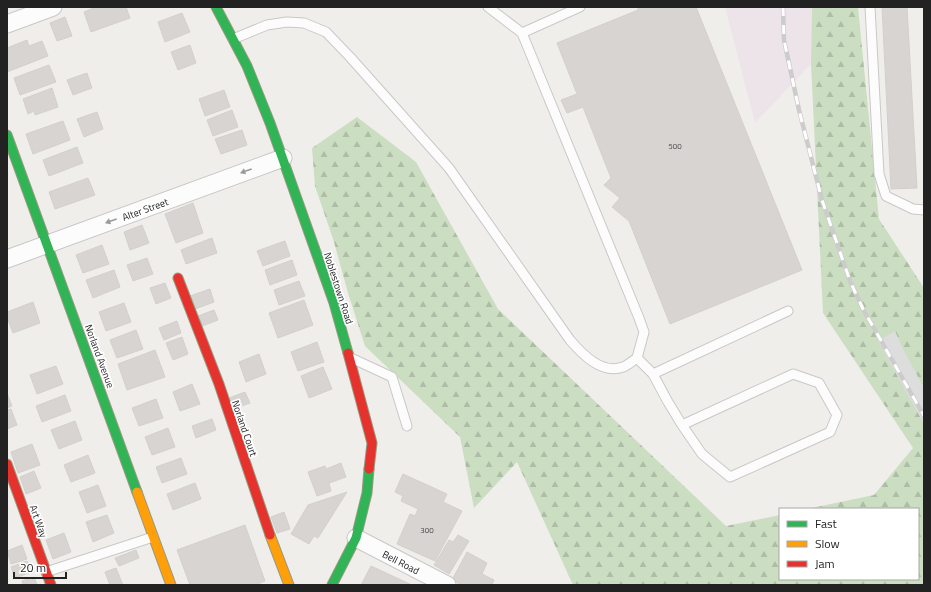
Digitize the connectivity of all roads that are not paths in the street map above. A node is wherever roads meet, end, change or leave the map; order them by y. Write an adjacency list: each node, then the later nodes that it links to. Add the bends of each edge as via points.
1 (53, 7): 6 (street)
2 (216, 7): 8 (street, Noblestown Road)
3 (488, 7): 7 (lane)
4 (580, 7): 7 (lane)
5 (870, 7): 11 (lane, via 879,174 886,196 913,209)
6 (7, 24)
7 (522, 33): 17 (lane, via 644,332)
8 (233, 39): 10 (street, Noblestown Road); 17 (lane, via 268,25 287,22 304,23 326,32 449,168 582,354 596,364 611,368 623,368)
9 (7, 135): 12 (street, Norland Avenue)
10 (283, 158): 12 (street, Alter Street, one-way to 12); 16 (street, Noblestown Road, via 334,303)
11 (924, 210)
12 (47, 244): 13 (street, Alter Street); 22 (street, Norland Avenue)
13 (7, 259)
14 (178, 278): 27 (street, Norland Court, via 219,384)
15 (788, 312): 18 (lane)
16 (349, 358): 20 (lane, via 392,377); 23 (street, Noblestown Road, via 372,443 367,493)
17 (636, 358): 18 (lane)
18 (653, 374): 19 (lane)
19 (682, 425): 19 (lane, via 702,454 730,477 830,432 837,415 819,383 793,374)
20 (407, 426)
21 (7, 464): 24 (street, Art Way)
22 (153, 538): 24 (lane); 26 (street, Norland Avenue)
23 (356, 538): 28 (street, Noblestown Road); 29 (street, Bell Road)
24 (46, 572): 25 (street, Art Way)
25 (51, 585)
26 (171, 585)
27 (289, 585)
28 (332, 585)
29 (447, 585)

